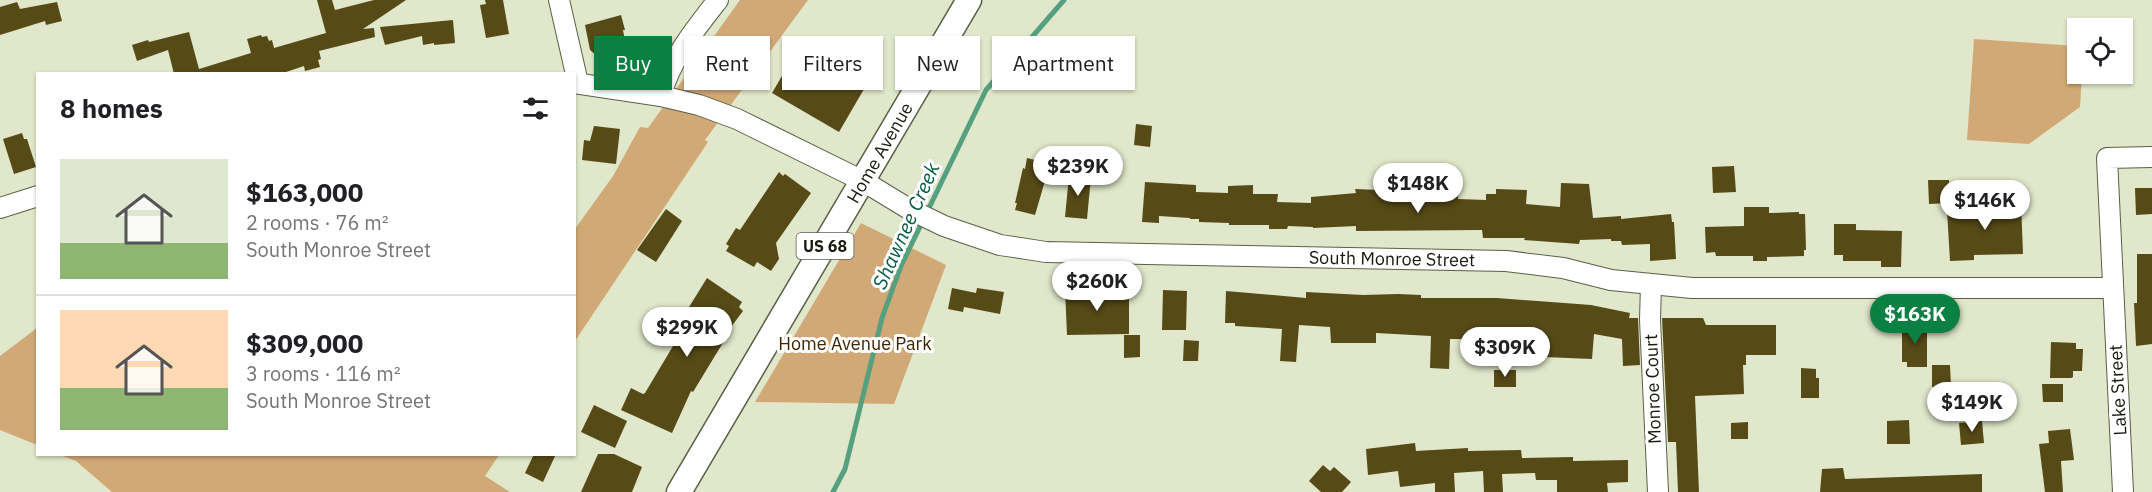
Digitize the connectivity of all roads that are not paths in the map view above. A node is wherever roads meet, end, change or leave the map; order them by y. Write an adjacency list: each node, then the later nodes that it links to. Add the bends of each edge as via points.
1 (558, 0): 4 (street)
2 (718, 0): 6 (street, via 669,73)
3 (969, 0): 8 (main road, Home Avenue / US 68)
4 (574, 72)
5 (576, 83): 6 (street, South Monroe Street)
6 (661, 96): 8 (street, South Monroe Street, via 738,119)
7 (2152, 157): 12 (street, via 2107,158)
8 (863, 181): 11 (street, South Monroe Street, via 944,226 992,243 1046,252 1506,261); 13 (main road, Home Avenue / US 68)
9 (36, 197): 10 (street)
10 (0, 208)
11 (1651, 285): 12 (street, South Monroe Street); 14 (street, Monroe Court)
12 (2113, 288): 15 (street, Lake Street)
13 (679, 492)
14 (1658, 492)
15 (2123, 492)

